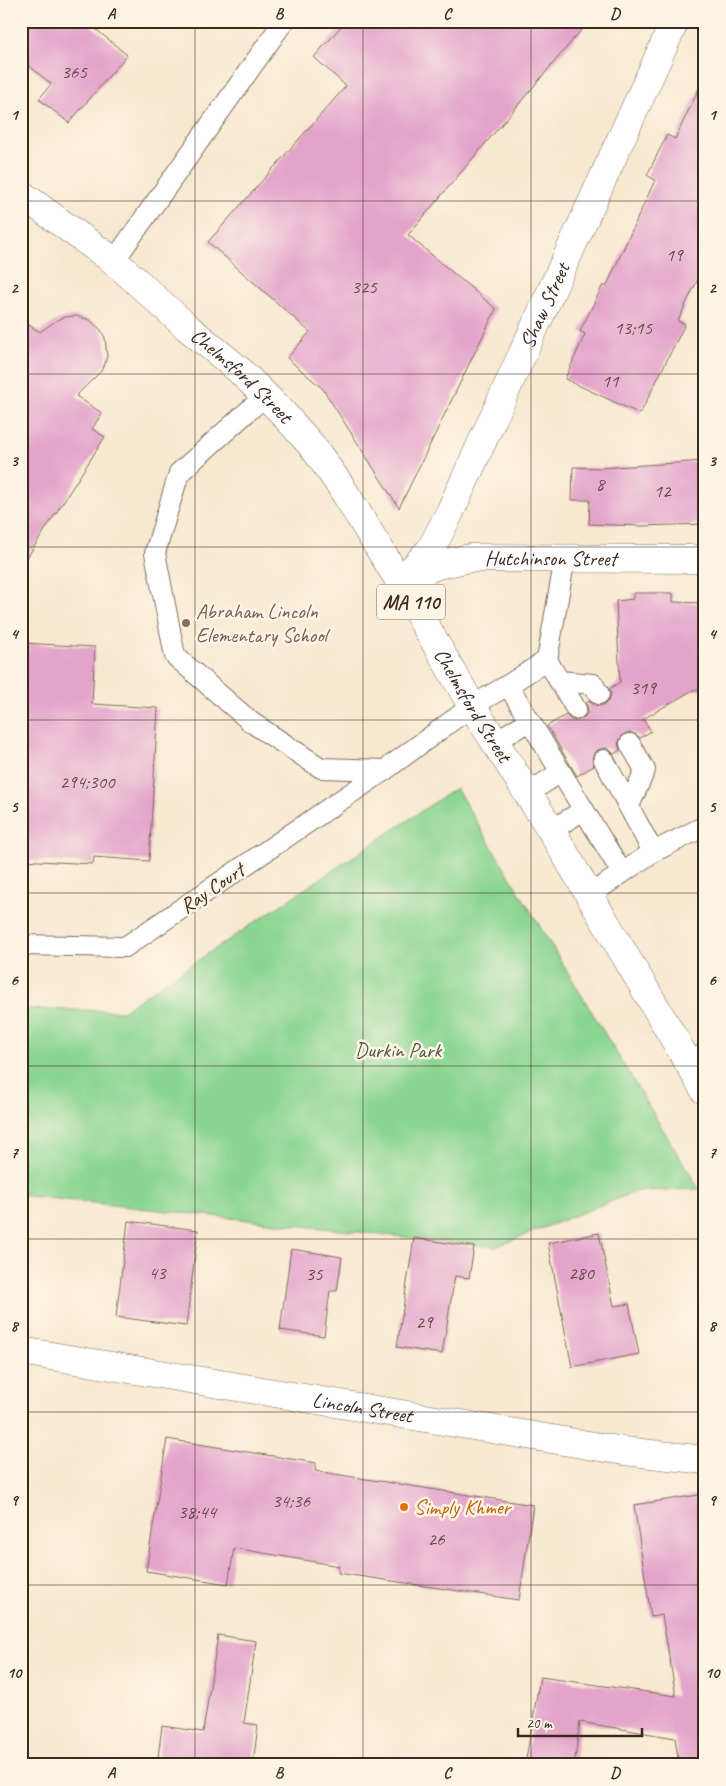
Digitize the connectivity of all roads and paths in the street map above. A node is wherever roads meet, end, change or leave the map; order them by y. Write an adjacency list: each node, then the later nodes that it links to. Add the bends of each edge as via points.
1 (284, 21): 4 (lane)
2 (675, 21): 8 (street, Shaw Street, via 450,512 431,549)
3 (21, 194): 4 (street, Chelmsford Street / MA 110)
4 (114, 261): 5 (street, Chelmsford Street / MA 110)
5 (265, 396): 8 (street, Chelmsford Street / MA 110, via 314,447); 19 (lane, via 179,473 155,553 174,656 251,722 321,768)
6 (564, 558): 7 (street, Hutchinson Street); 8 (street, Hutchinson Street, via 470,558 438,565); 9 (lane)
7 (705, 559)
8 (400, 582): 13 (street, Chelmsford Street / MA 110)
9 (547, 660): 10 (lane); 11 (lane, Ray Court)
10 (559, 681): 12 (lane, via 593,684); 14 (lane)
11 (508, 685): 13 (lane, Ray Court); 15 (lane)
12 (600, 694)
13 (472, 706): 16 (street, Chelmsford Street / MA 110); 19 (lane, Ray Court)
14 (576, 709)
15 (529, 721): 16 (lane); 20 (lane)
16 (496, 741): 21 (street, Chelmsford Street / MA 110)
17 (630, 744): 22 (lane, via 645,770)
18 (604, 760): 22 (lane)
19 (385, 770): 29 (lane, Ray Court, via 125,947)
20 (561, 772): 21 (lane); 23 (lane)
21 (528, 793): 25 (street, Chelmsford Street / MA 110)
22 (629, 806): 26 (lane)
23 (584, 810): 25 (lane); 27 (lane)
24 (705, 826): 26 (lane)
25 (551, 830): 28 (street, Chelmsford Street / MA 110)
26 (654, 852): 27 (lane)
27 (622, 874): 28 (lane)
28 (590, 895): 30 (street, Chelmsford Street / MA 110)
29 (21, 944)
30 (697, 1059): 31 (street, Chelmsford Street / MA 110)
31 (705, 1091)
32 (21, 1351): 33 (street, Lincoln Street, via 624,1451)
33 (705, 1460)

